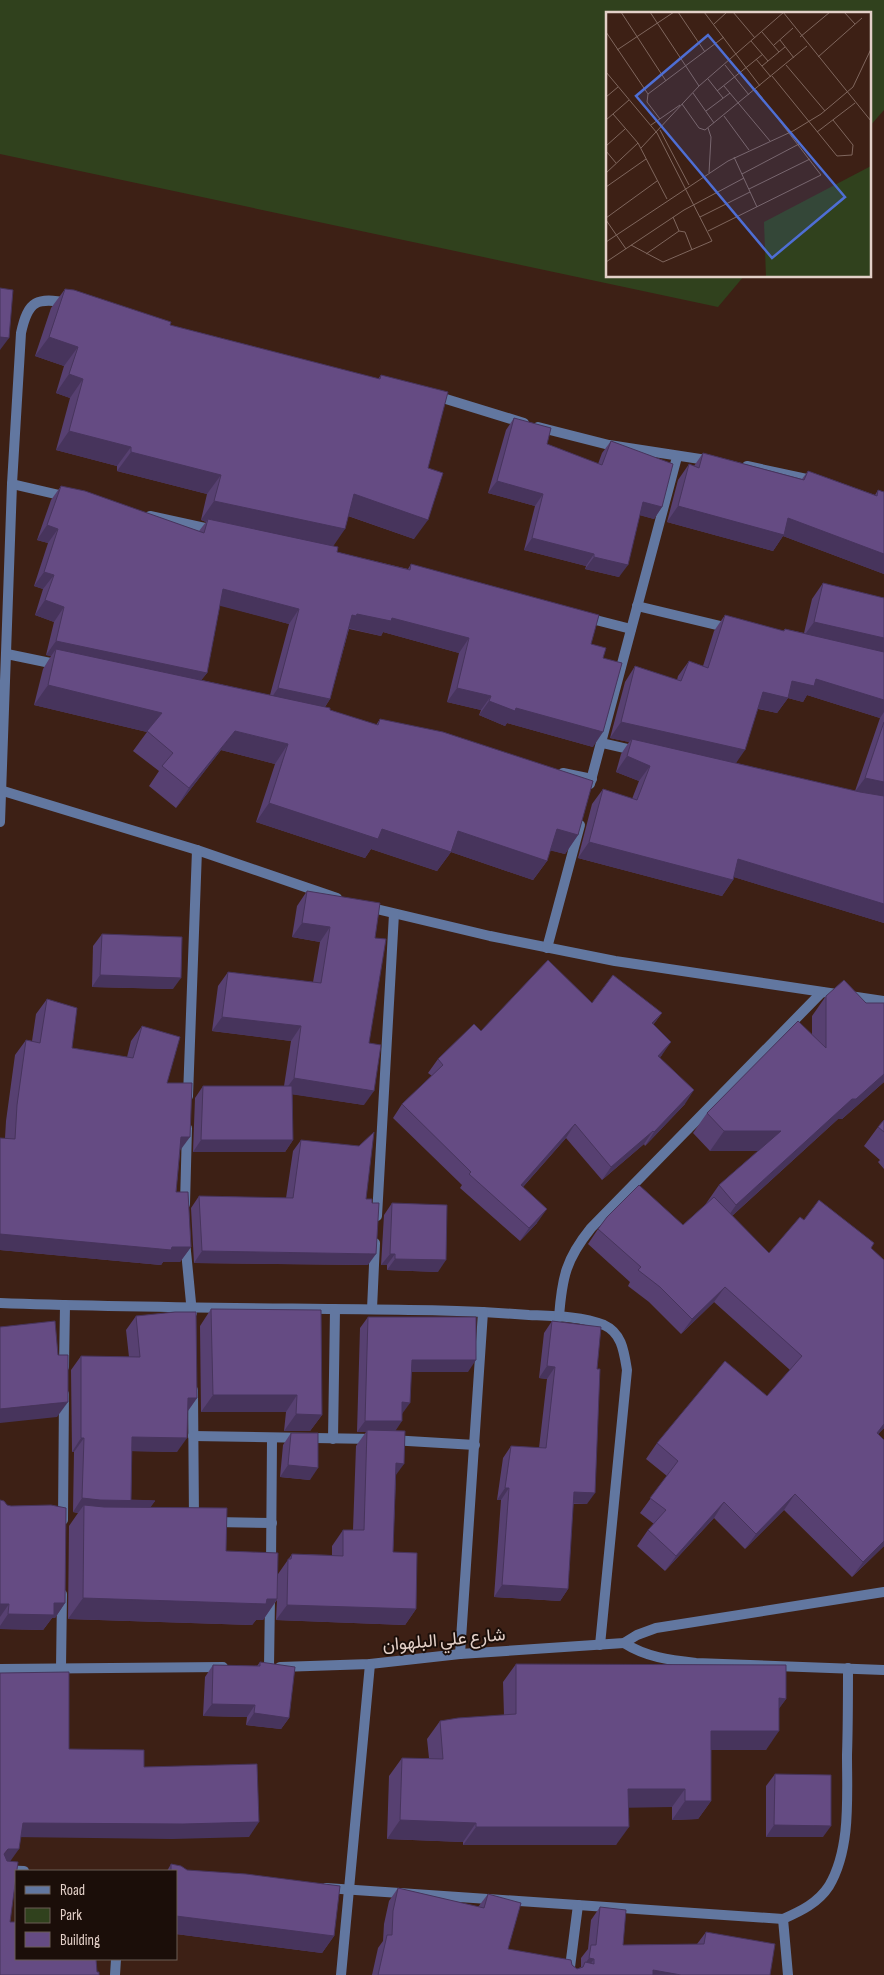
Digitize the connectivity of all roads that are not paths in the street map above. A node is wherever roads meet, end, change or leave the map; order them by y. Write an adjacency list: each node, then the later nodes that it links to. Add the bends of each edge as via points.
1 (80, 305): 5 (street, via 43,300 34,303 24,321)
2 (426, 394): 3 (street, via 609,445)
3 (677, 457): 4 (street, via 773,470); 9 (street)
4 (824, 483)
5 (12, 484): 6 (street); 13 (street)
6 (82, 500)
7 (137, 513): 8 (street)
8 (222, 532)
9 (637, 606): 11 (street); 12 (street)
10 (573, 615): 11 (street)
11 (631, 629): 15 (street)
12 (740, 631)
13 (7, 654): 14 (street); 19 (street)
14 (74, 668)
15 (602, 743): 16 (street); 18 (street)
16 (647, 753)
17 (554, 771): 18 (street)
18 (592, 779): 20 (street)
19 (0, 790): 22 (street); 23 (street)
20 (587, 798)
21 (582, 816): 25 (street)
22 (0, 822)
23 (197, 850): 24 (street, via 354,904); 30 (street, via 184,1223)
24 (394, 914): 25 (street); 32 (street)
25 (547, 948): 26 (street, via 624,963)
26 (822, 992): 27 (street); 34 (street, via 591,1228 572,1255 561,1289)
27 (884, 1001)
28 (0, 1303): 29 (street)
29 (65, 1305): 30 (street); 43 (street)
30 (191, 1308): 31 (street); 35 (street)
31 (335, 1309): 32 (street); 39 (street)
32 (372, 1309): 33 (street)
33 (483, 1312): 34 (street); 40 (street)
34 (559, 1317): 48 (street, via 590,1321 617,1334 624,1349 627,1370)
35 (193, 1322)
36 (194, 1378): 37 (street)
37 (193, 1436): 38 (street); 44 (street, via 189,1521)
38 (272, 1439): 39 (street); 44 (street)
39 (333, 1439): 40 (street)
40 (475, 1445): 49 (street)
41 (51, 1515): 43 (street)
42 (77, 1520): 43 (street)
43 (63, 1523)
44 (272, 1523): 50 (street, شارع علي البلهوان, via 264,1667)
45 (62, 1588): 52 (street)
46 (884, 1592): 47 (street, شارع علي البلهوان, via 656,1628)
47 (624, 1643): 48 (street, شارع علي البلهوان); 53 (street, via 637,1652 667,1660)
48 (600, 1645): 49 (street, شارع علي البلهوان)
49 (460, 1654): 50 (street, شارع علي البلهوان)
50 (370, 1664): 59 (street)
51 (230, 1667): 52 (street)
52 (61, 1668): 54 (street)
53 (848, 1668): 55 (street); 61 (street, via 847,1784 839,1863 828,1887 813,1903)
54 (0, 1669)
55 (884, 1670)
56 (0, 1870): 57 (street)
57 (15, 1871)
58 (312, 1888): 59 (street)
59 (350, 1890): 60 (street); 64 (street)
60 (578, 1905): 61 (street); 65 (street)
61 (783, 1919): 66 (street)
62 (116, 1960): 63 (street)
63 (115, 1975)
64 (341, 1975)
65 (569, 1975)
66 (788, 1975)

